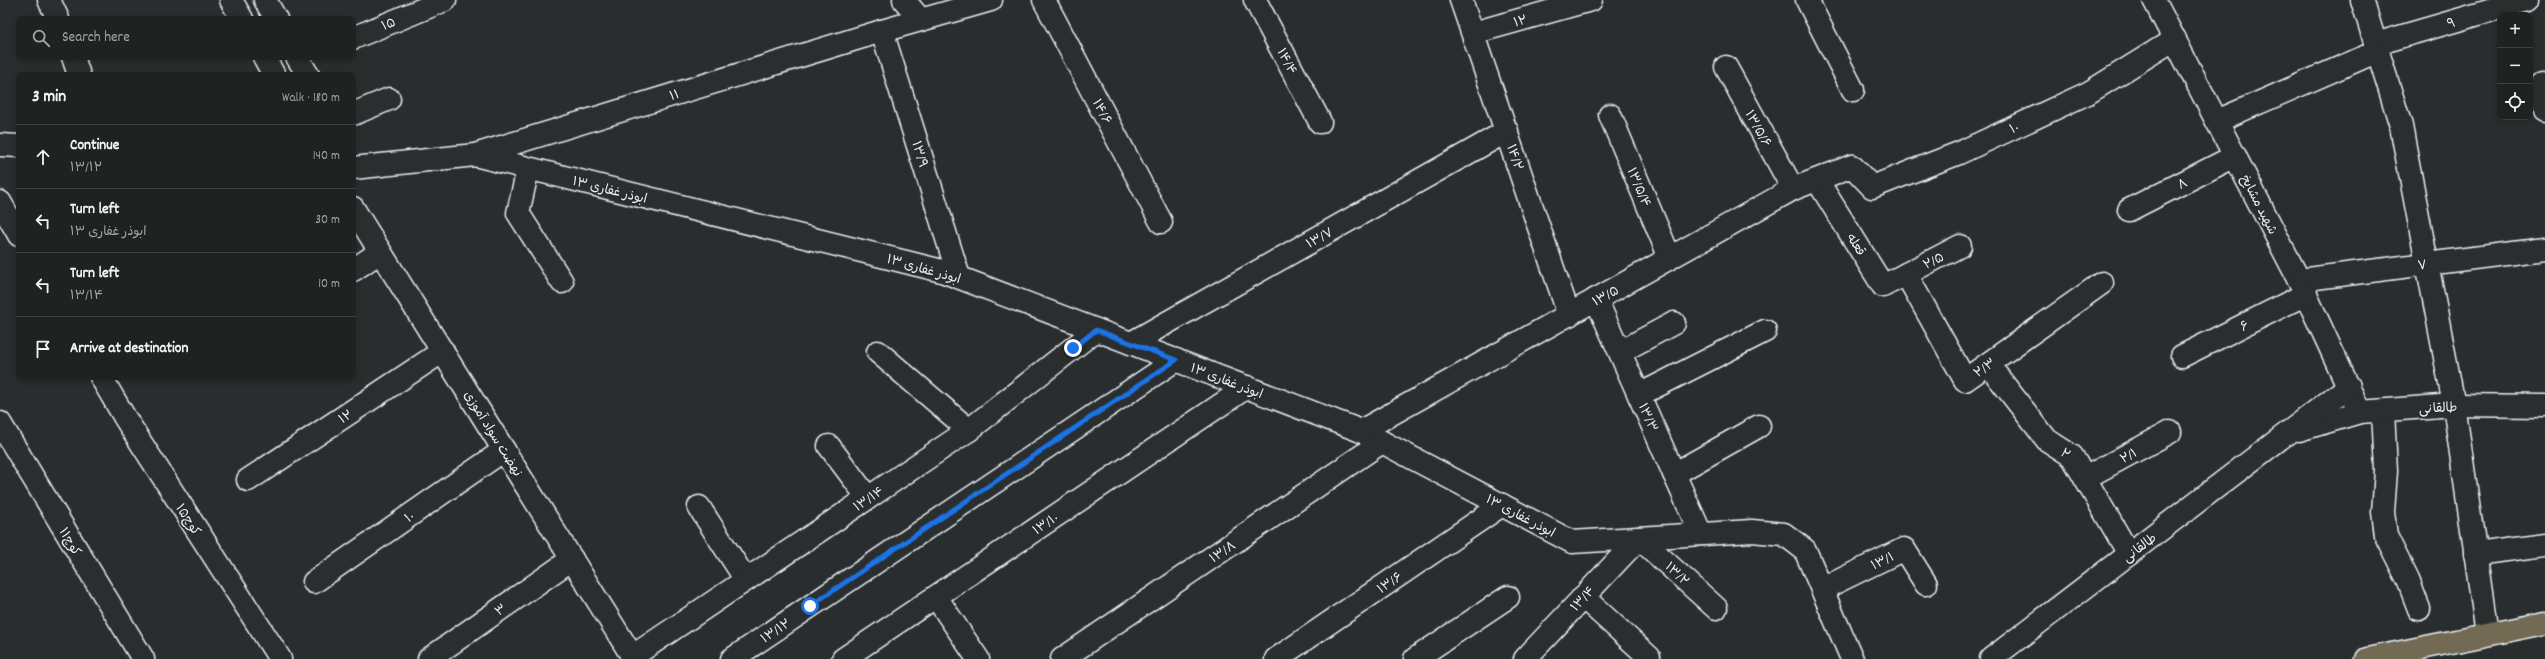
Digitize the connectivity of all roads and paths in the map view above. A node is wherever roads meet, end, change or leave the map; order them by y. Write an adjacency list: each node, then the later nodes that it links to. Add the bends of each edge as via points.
1 (50, 0): 15 (street)
2 (231, 0): 16 (street)
3 (265, 0): 17 (street)
4 (445, 0): 21 (street, ۱۵)
5 (904, 0): 18 (street)
6 (991, 0): 18 (street, ۱۱)
7 (1044, 0): 50 (street, ۱۴/۶)
8 (1255, 0): 35 (street, ۱۴/۴)
9 (1461, 0): 20 (street, ۱۴/۲)
10 (1591, 0): 20 (street, ۱۲)
11 (1807, 0): 30 (street)
12 (2154, 0): 22 (street, شهید مشایخ)
13 (2362, 0): 23 (street)
14 (2528, 0): 23 (street, ۹)
15 (57, 16)
16 (240, 16)
17 (274, 16)
18 (921, 20): 19 (street, ۱۱)
19 (882, 31): 40 (street, ۱۱); 59 (street, ۱۳/۹)
20 (1473, 33): 37 (street, ۱۴/۲)
21 (356, 37)
22 (2174, 39): 36 (street, شهید مشایخ); 42 (street, ۱۰, via 2088,93 1951,155 1872,187)
23 (2377, 47): 36 (street, ۹); 56 (street, via 2401,126)
24 (74, 60): 27 (street)
25 (266, 60): 28 (street)
26 (1726, 67): 46 (street, ۱۳/۵/۶)
27 (79, 72)
28 (272, 72)
29 (2541, 84): 32 (street)
30 (1853, 90)
31 (389, 99): 33 (street)
32 (2545, 108)
33 (356, 113)
34 (1610, 115): 55 (street, ۱۳/۵/۴)
35 (1320, 122)
36 (2217, 122): 41 (street, شهید مشایخ)
37 (1507, 131): 64 (street, ۱۴/۲); 68 (street, ۱۳/۷)
38 (0, 145): 39 (street)
39 (16, 146)
40 (475, 155): 43 (street, ۱۱); 44 (street, ۱۳ ابوذر غفاری)
41 (2235, 156): 48 (street, ۸); 62 (street, شهید مشایخ)
42 (1852, 166): 45 (street, ۱۳/۵)
43 (356, 168)
44 (528, 169): 59 (street, ۱۳ ابوذر غفاری); 60 (street, via 518,213)
45 (1817, 180): 46 (street, ۱۳/۵); 58 (street, قعله, via 1883,286)
46 (1793, 189): 55 (street, ۱۳/۵)
47 (0, 202): 51 (street)
48 (2129, 210)
49 (356, 213): 54 (street, نهضت سواد آموزی)
50 (1161, 222)
51 (16, 230)
52 (1960, 246): 58 (street, ۲/۵)
53 (2545, 249): 56 (street, ۷)
54 (380, 252): 57 (street); 69 (street, نهضت سواد آموزی)
55 (1670, 258): 63 (street, ۱۳/۵)
56 (2427, 264): 62 (street, ۷); 79 (street)
57 (356, 268)
58 (1906, 274): 74 (street, ۲/۳, via 1965,380)
59 (959, 277): 66 (street, ۱۳ ابوذر غفاری)
60 (562, 282)
61 (2102, 283): 74 (street, ۲/۳)
62 (2303, 287): 72 (street, ۶); 76 (street, شهید مشایخ)
63 (1596, 299): 64 (street, ۱۳/۵); 71 (street, ۱۳/۳)
64 (1569, 315): 86 (street, ۱۳/۵)
65 (1674, 323): 71 (street)
66 (1096, 330): 68 (street, ۱۳ ابوذر غفاری); 85 (street, ۱۳/۱۴)
67 (1765, 331): 78 (street)
68 (1131, 343): 73 (street, ۱۳ ابوذر غفاری)
69 (442, 351): 91 (street, نهضت سواد آموزی); 94 (street, ۱۲)
70 (878, 352): 85 (street)
71 (1620, 352): 78 (street, ۱۳/۳)
72 (2182, 356)
73 (1176, 360): 77 (street, ۱۳ ابوذر غفاری); 120 (street, ۱۳/۱۲)
74 (1988, 364): 93 (street, ۲, via 2047,440 2072,456)
75 (103, 380): 118 (street, ۱۵کوچ)
76 (2349, 386): 82 (street, شهید مشایخ); 88 (street, طالقانی)
77 (1247, 387): 86 (street, ۱۳ ابوذر غفاری); 108 (street, ۱۳/۱۰)
78 (1639, 395): 92 (street, ۱۳/۳)
79 (2454, 405): 80 (street, طالقانی); 81 (street, طالقانی); 102 (street)
80 (2545, 406)
81 (2382, 410): 82 (street, طالقانی); 112 (street, via 2386,471 2382,512 2386,536)
82 (2360, 412): 88 (street, طالقانی)
83 (0, 423): 117 (street, ۱۱کوچ)
84 (1759, 426): 92 (street)
85 (969, 430): 95 (street, ۱۳/۱۴)
86 (1361, 431): 89 (street, ۱۳ ابوذر غفاری)
87 (2170, 432): 93 (street, ۲/۱)
88 (2286, 434): 101 (street, طالقانی)
89 (1382, 442): 96 (street, ۱۳ ابوذر غفاری); 123 (street, ۱۳/۸)
90 (829, 446): 95 (street)
91 (504, 450): 103 (street, نهضت سواد آموزی); 105 (street, ۱۰)
92 (1674, 474): 98 (street, ۱۳/۳)
93 (2085, 478): 101 (street, ۲)
94 (248, 480)
95 (868, 498): 104 (street, ۱۳/۱۴)
96 (1502, 505): 99 (street, ۱۳ ابوذر غفاری, via 1572,542); 124 (street, ۱۳/۶)
97 (698, 507): 104 (street)
98 (1701, 534): 99 (street, ۱۳ ابوذر غفاری); 107 (street, ۱۳ ابوذر غفاری, via 1752,531 1784,534 1805,550)
99 (1639, 538): 110 (street, ۱۳/۴); 111 (street, ۱۳/۲)
100 (2545, 545): 102 (street)
101 (2129, 554): 128 (street, طالقانی)
102 (2475, 554): 114 (street)
103 (572, 558): 116 (street, نهضت سواد آموزی); 119 (street, ۳)
104 (746, 580): 116 (street, ۱۳/۱۴)
105 (314, 582)
106 (1926, 584): 107 (street, ۱۳/۱, via 1904,549)
107 (1822, 589): 127 (street, ۱۳ ابوذر غفاری)
108 (936, 596): 121 (street, ۱۳/۱۰); 122 (street)
109 (1508, 597): 125 (street)
110 (1583, 597): 115 (street); 126 (street, ۱۳/۴)
111 (1716, 608)
112 (2419, 609)
113 (2545, 622): 114 (main road)
114 (2487, 634): 129 (main road)
115 (1649, 657)
116 (633, 658)
117 (143, 659)
118 (280, 659)
119 (428, 659)
120 (732, 659)
121 (843, 659)
122 (978, 659)
123 (1062, 659)
124 (1276, 659)
125 (1415, 659)
126 (1525, 659)
127 (1852, 659)
128 (1991, 659)
129 (2367, 659)

